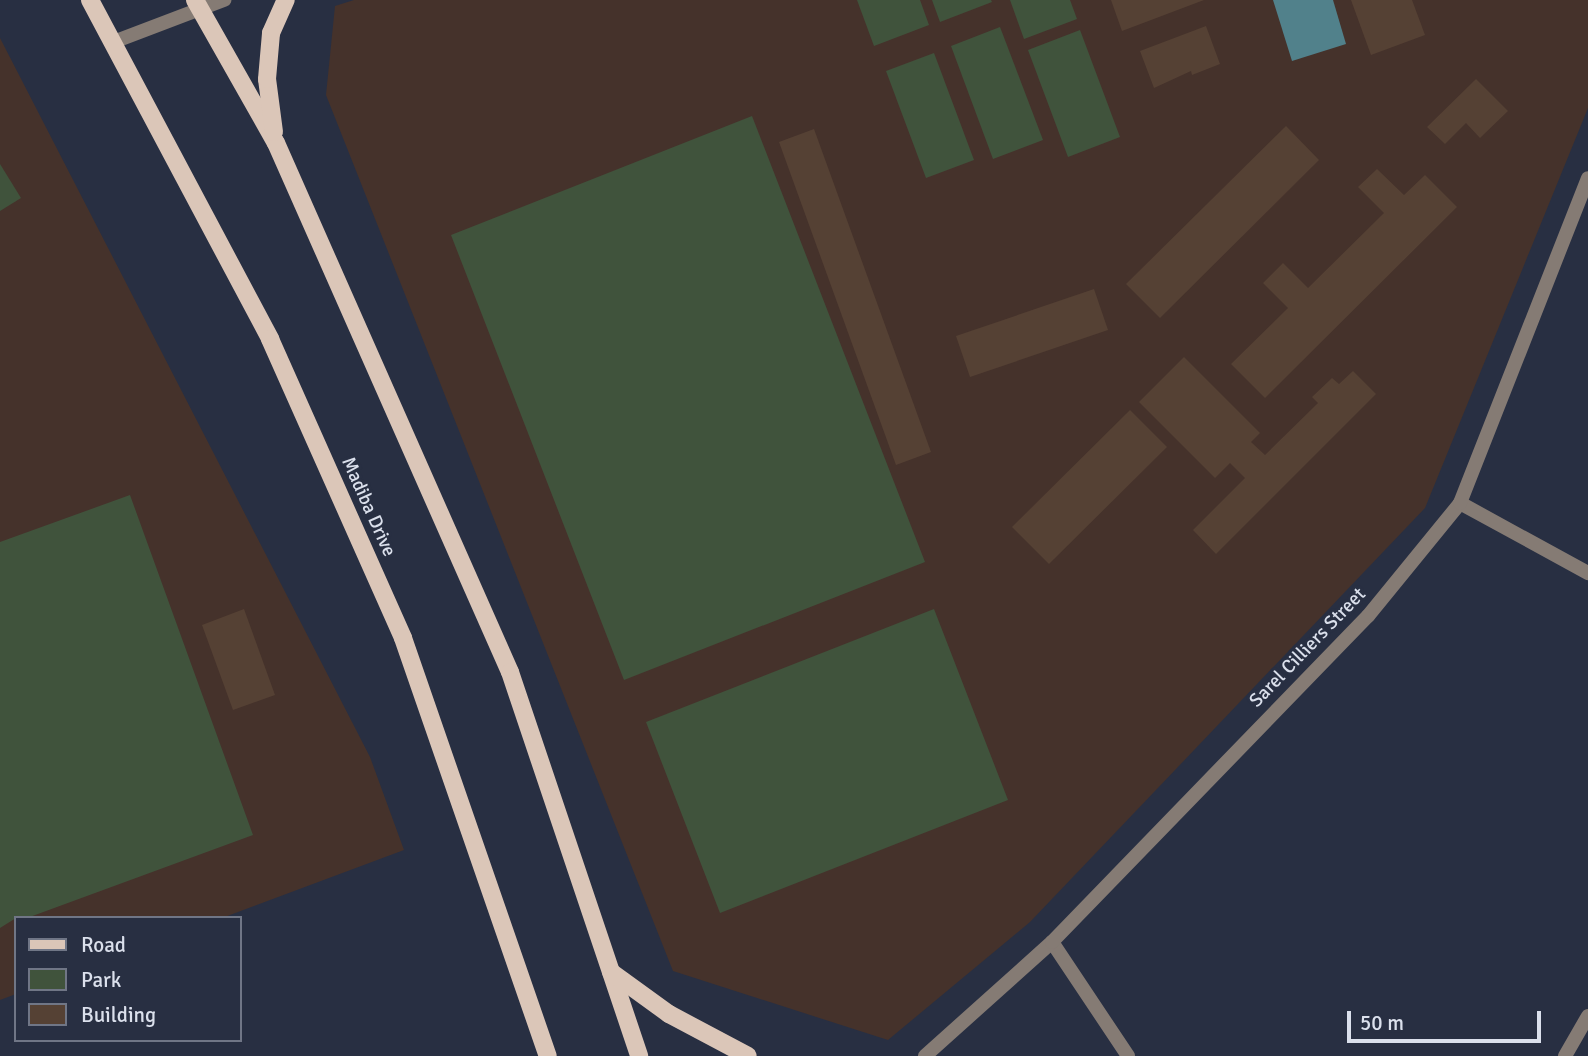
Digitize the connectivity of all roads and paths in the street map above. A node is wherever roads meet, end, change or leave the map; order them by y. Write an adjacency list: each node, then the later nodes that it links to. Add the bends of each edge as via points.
1 (90, 0): 5 (main road, Madiba Drive)
2 (224, 0): 4 (street)
3 (286, 0): 6 (main road, via 271,33 267,79)
4 (197, 4): 5 (street); 6 (main road)
5 (116, 41): 13 (main road, Madiba Drive, via 270,339 403,638)
6 (276, 143): 11 (main road, via 510,672)
7 (1588, 178): 8 (street, Sarel Cilliers Street)
8 (1460, 503): 9 (street); 10 (street, Sarel Cilliers Street, via 1368,616)
9 (1588, 573)
10 (1052, 942): 18 (street, Sarel Cilliers Street); 19 (street)
11 (611, 972): 16 (main road); 17 (main road, via 669,1014)
12 (1588, 1016): 20 (street)
13 (538, 1024): 14 (main road); 15 (main road, Madiba Drive)
14 (533, 1056)
15 (548, 1056)
16 (639, 1056)
17 (748, 1056)
18 (925, 1056)
19 (1128, 1056)
20 (1565, 1056)

